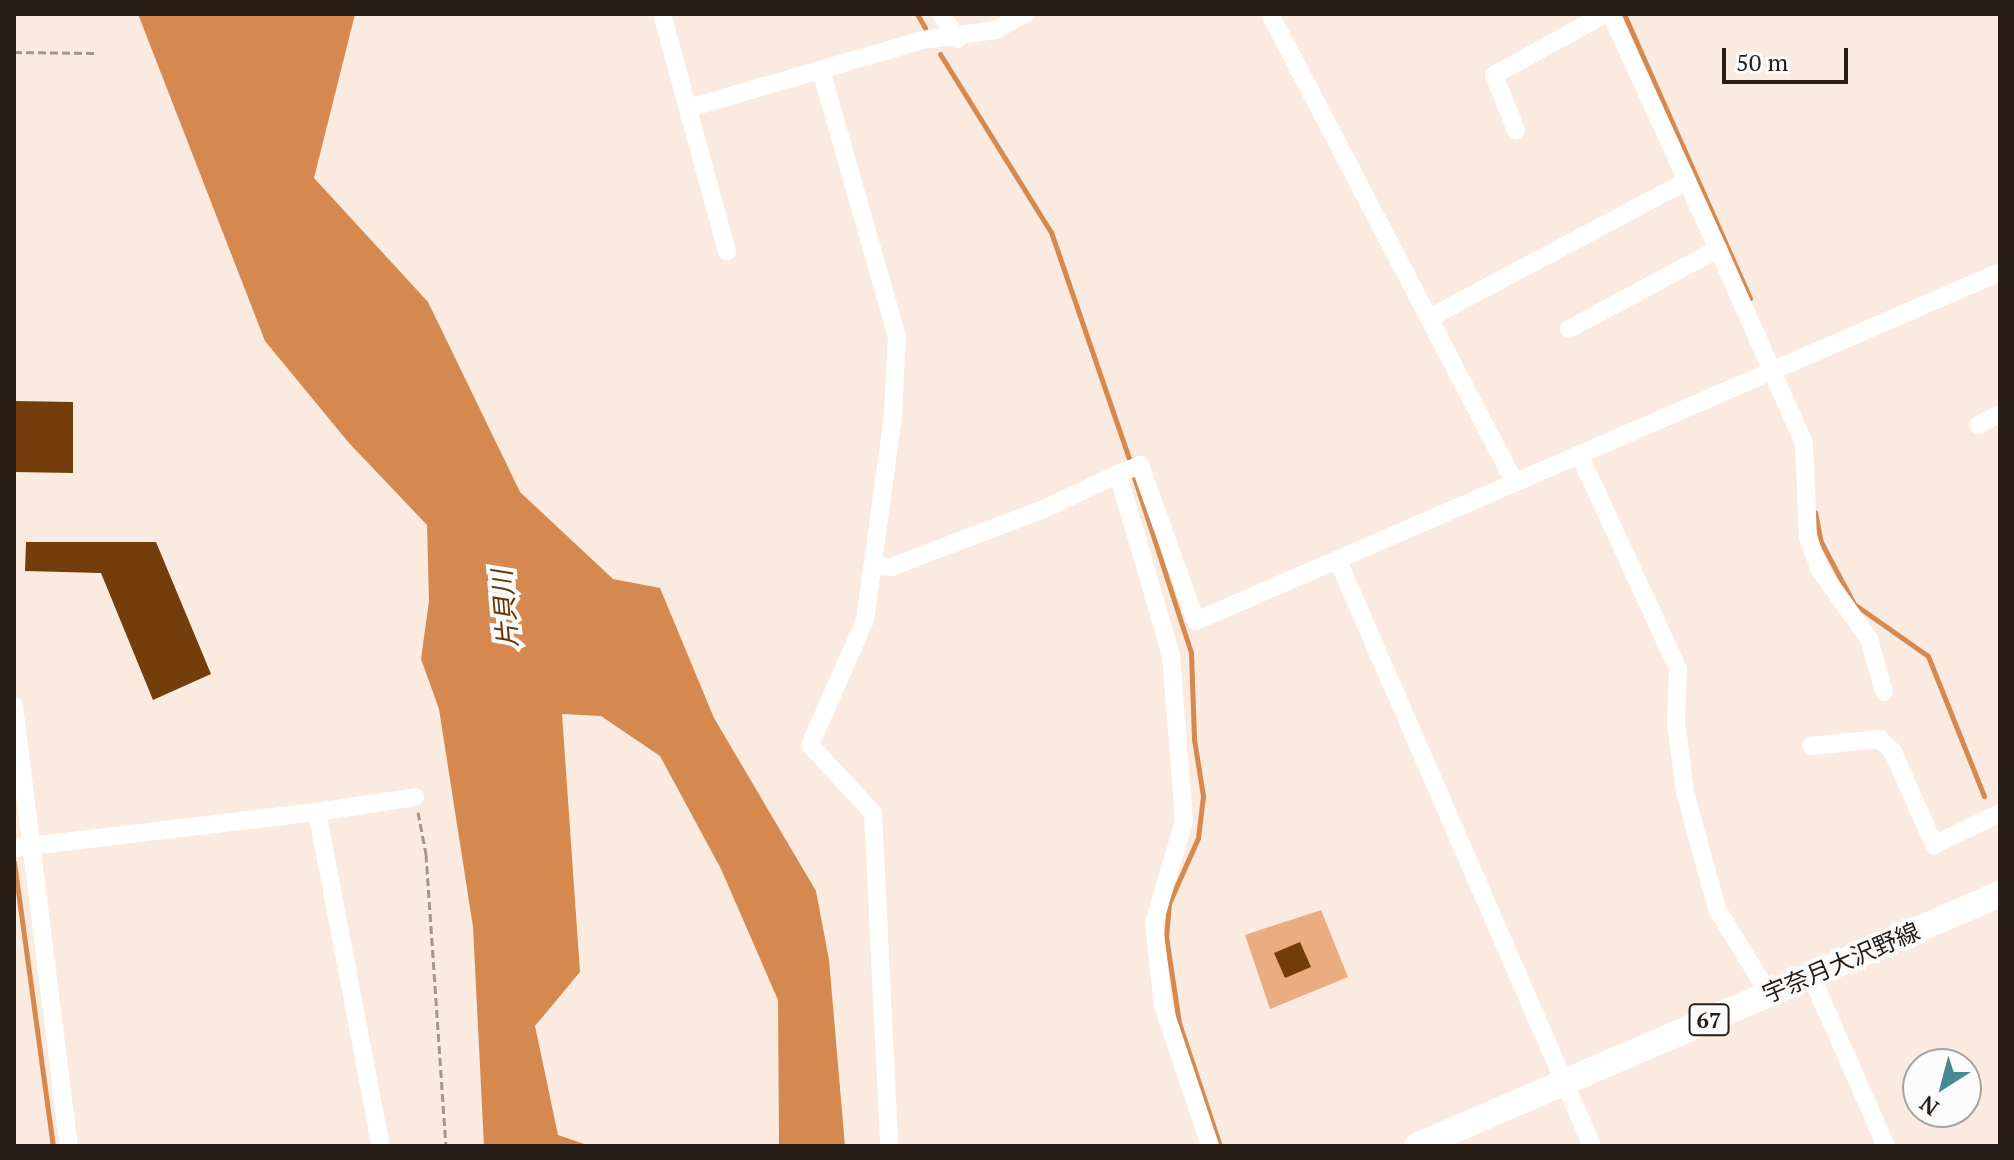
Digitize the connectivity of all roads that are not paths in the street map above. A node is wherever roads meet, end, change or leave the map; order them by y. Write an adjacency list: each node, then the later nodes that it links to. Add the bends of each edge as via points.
1 (662, 14): 8 (street)
2 (941, 14): 6 (street)
3 (1025, 14): 6 (street, via 995,30)
4 (1270, 14): 14 (street)
5 (1608, 14): 9 (street, via 1494,75); 10 (street)
6 (957, 39): 7 (street, via 923,40)
7 (821, 70): 8 (street); 23 (street, via 897,336)
8 (689, 108): 12 (street)
9 (1516, 130)
10 (1687, 181): 11 (street); 14 (street)
11 (1718, 249): 15 (street); 16 (street)
12 (727, 251)
13 (2000, 272): 16 (street)
14 (1429, 318): 21 (street)
15 (1569, 329)
16 (1773, 369): 19 (street); 24 (street, via 1804,443 1808,537 1820,570 1869,639)
17 (2000, 414): 18 (street)
18 (1978, 425)
19 (1580, 456): 21 (street); 33 (street, via 1678,669 1676,722 1685,792 1717,909)
20 (1118, 474): 22 (street, via 1140,465 1196,621); 23 (street, via 1044,509 891,567); 38 (street, via 1174,671 1184,821 1154,923 1163,1006)
21 (1515, 483): 22 (street)
22 (1339, 563): 34 (street)
23 (873, 566): 37 (street, via 865,620 810,745 873,813)
24 (1884, 692)
25 (14, 706): 30 (street)
26 (1811, 746): 29 (street, via 1880,739 1893,752 1934,845)
27 (415, 797): 28 (street)
28 (317, 812): 30 (street); 36 (street)
29 (1996, 815)
30 (22, 847): 35 (street)
31 (2000, 894): 32 (main road, 宇奈月大沢野線 / 67)
32 (1811, 976): 33 (main road, 宇奈月大沢野線 / 67); 41 (street)
33 (1769, 994): 34 (main road, 宇奈月大沢野線 / 67)
34 (1564, 1083): 39 (main road, 宇奈月大沢野線 / 67); 40 (street)
35 (69, 1146)
36 (381, 1146)
37 (889, 1146)
38 (1210, 1146)
39 (1417, 1146)
40 (1592, 1146)
41 (1886, 1146)

